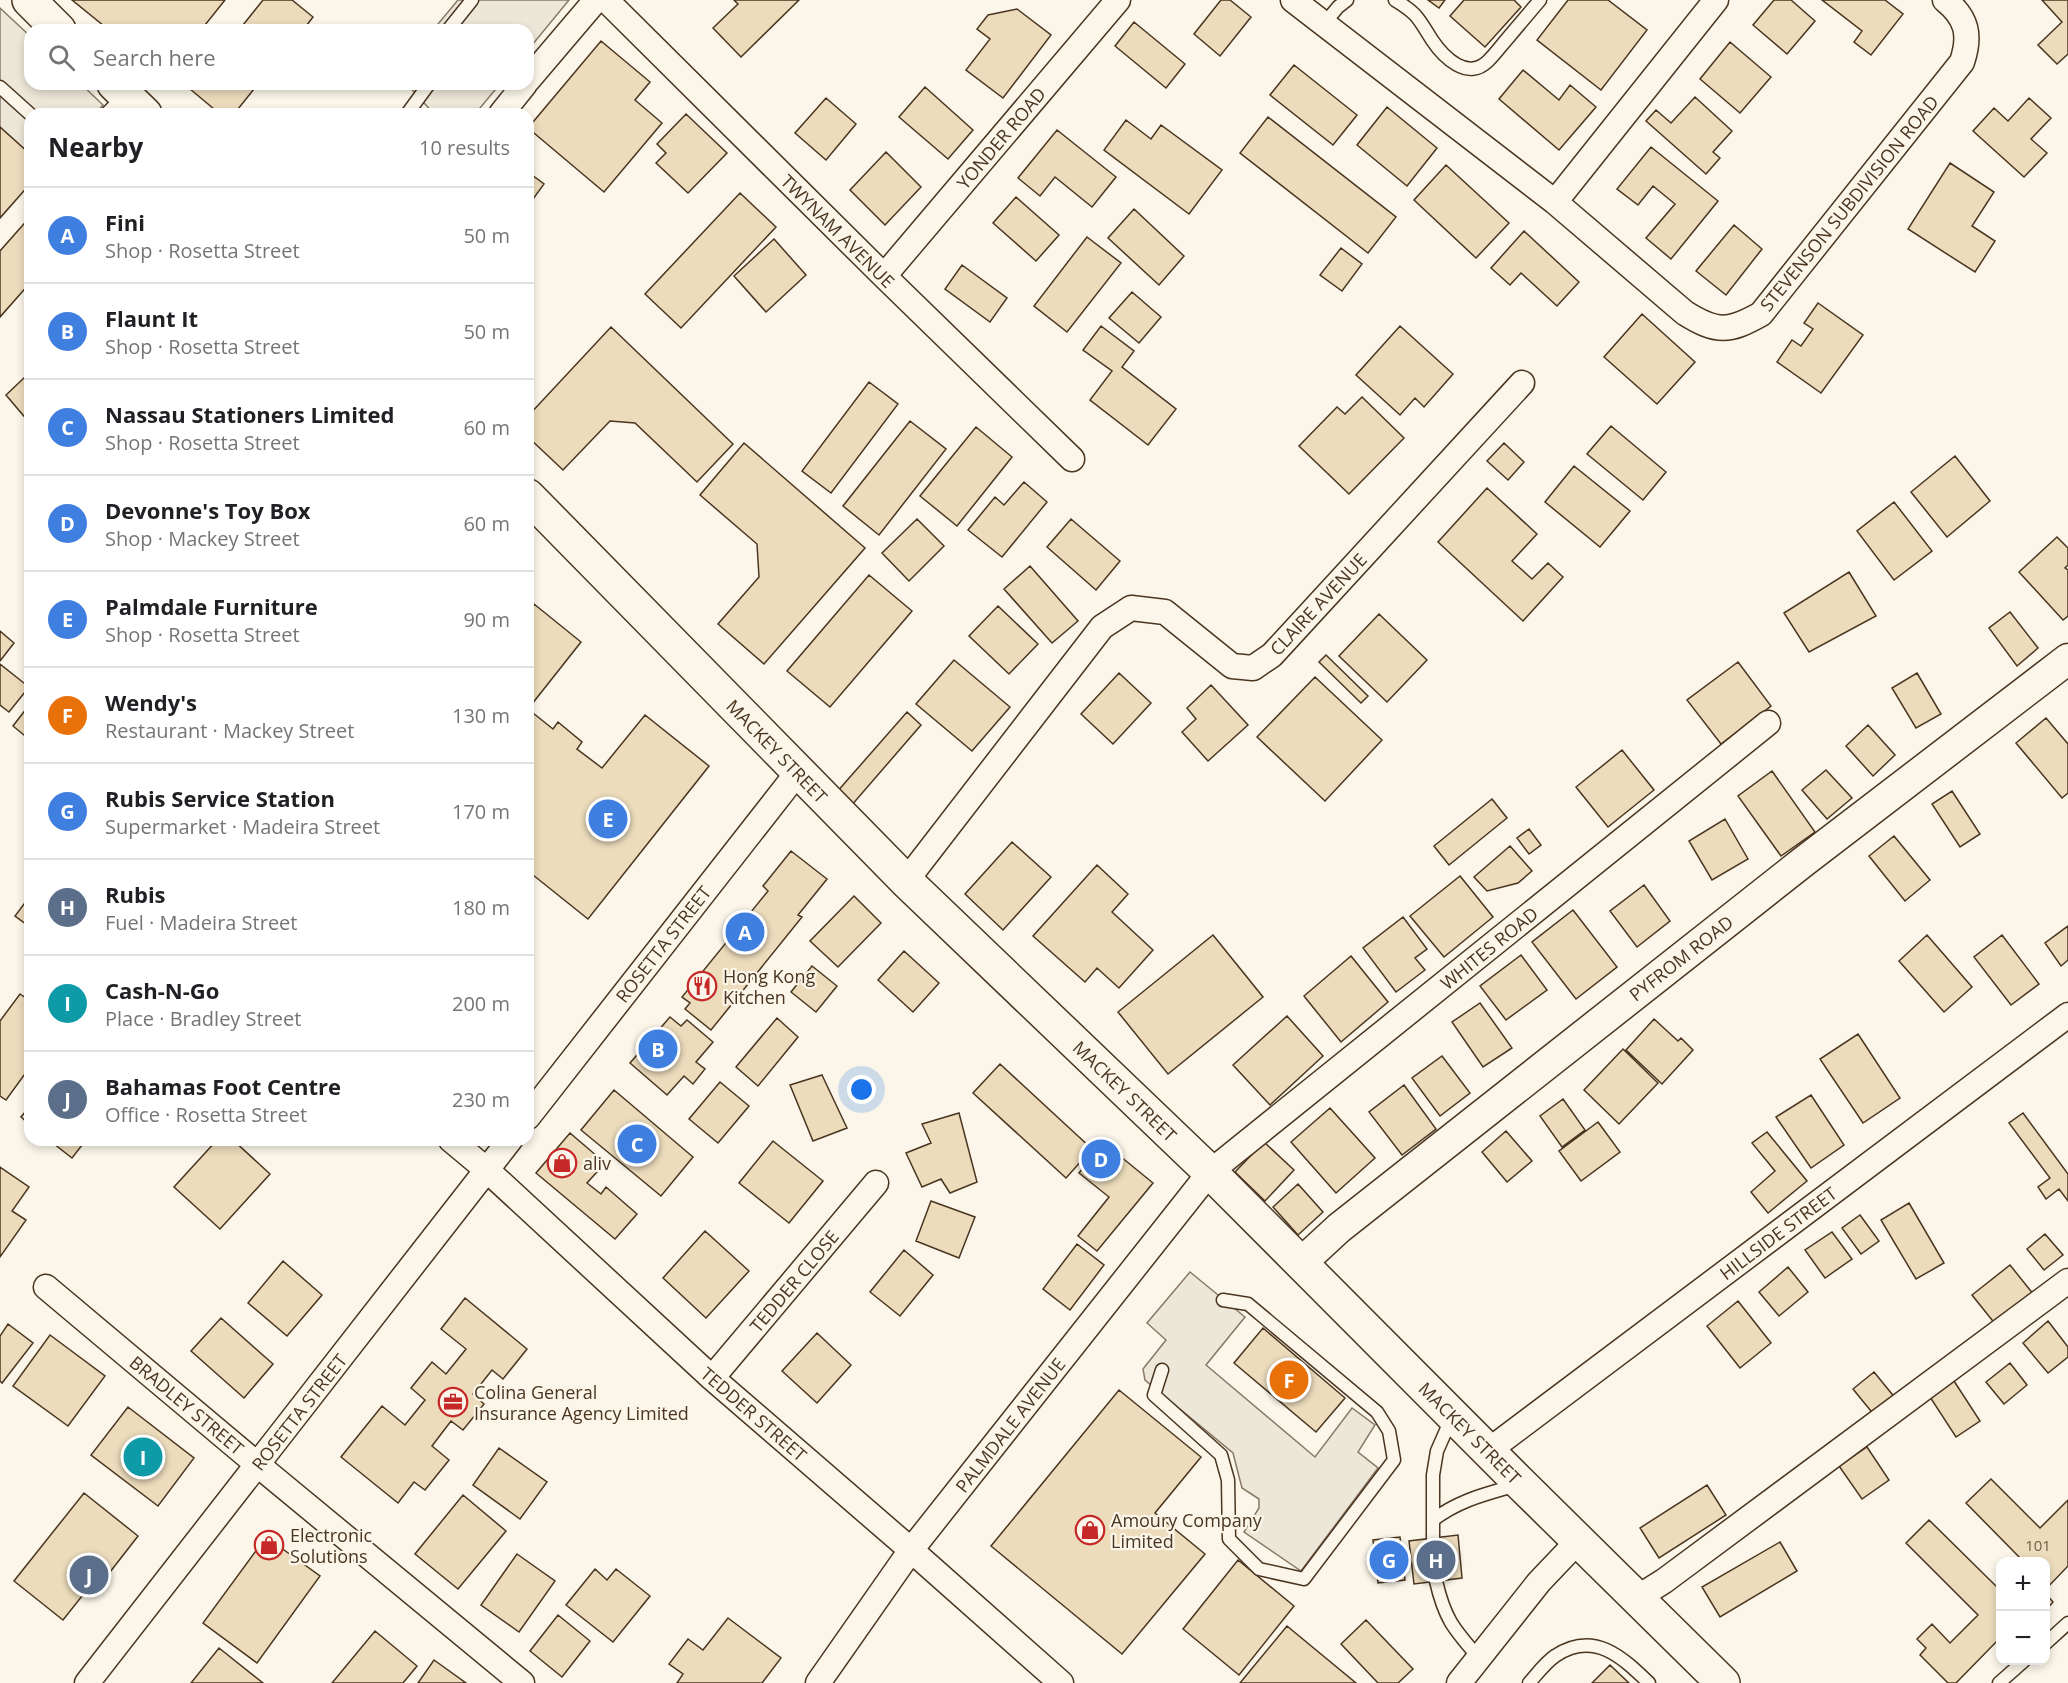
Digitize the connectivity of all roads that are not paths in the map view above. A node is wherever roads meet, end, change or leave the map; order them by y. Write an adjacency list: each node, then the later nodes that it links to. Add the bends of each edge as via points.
1 (29, 0): 12 (main road)
2 (472, 0): 13 (lane)
3 (596, 0): 15 (street)
4 (606, 0): 23 (street, TWYNAM AVENUE)
5 (1118, 0): 23 (street, YONDER ROAD)
6 (1293, 0): 14 (street, STEVENSON SUBDIVISION ROAD)
7 (1347, 0): 14 (lane)
8 (1395, 0): 9 (lane, via 1413,10 1454,64 1468,69 1488,61)
9 (1540, 0)
10 (1716, 0): 22 (street)
11 (1945, 0): 22 (street, STEVENSON SUBDIVISION ROAD, via 1961,17 1967,31 1962,62 1761,314 1738,327 1719,328 1685,313)
12 (53, 24)
13 (453, 24)
14 (1324, 24): 22 (street, STEVENSON SUBDIVISION ROAD)
15 (534, 73)
16 (0, 87): 21 (lane)
17 (425, 90): 19 (lane)
18 (520, 90): 20 (street)
19 (411, 108)
20 (506, 108)
21 (24, 109)
22 (1555, 202)
23 (884, 276): 25 (street, TWYNAM AVENUE)
24 (1522, 383): 30 (street, CLAIRE AVENUE, via 1272,655 1253,668 1232,666 1165,612 1131,608 1102,627)
25 (1072, 459)
26 (534, 502): 29 (main road, MACKEY STREET)
27 (2068, 659): 38 (street, PYFROM ROAD, via 1784,877 1339,1228)
28 (1768, 723): 36 (street, WHITES ROAD)
29 (798, 772): 30 (main road, MACKEY STREET); 32 (street, ROSETTA STREET)
30 (906, 881): 36 (main road, MACKEY STREET)
31 (2068, 1015): 45 (street, HILLSIDE STREET)
32 (534, 1109)
33 (458, 1146): 35 (street, TEDDER STREET)
34 (505, 1146): 35 (street, ROSETTA STREET)
35 (487, 1170): 43 (street, TEDDER STREET); 46 (street, ROSETTA STREET)
36 (1210, 1172): 38 (main road, MACKEY STREET); 51 (street, PALMDALE AVENUE)
37 (876, 1183): 43 (street, TEDDER CLOSE)
38 (1300, 1264): 44 (main road, MACKEY STREET)
39 (2068, 1281): 53 (street)
40 (46, 1287): 46 (street, BRADLEY STREET)
41 (1222, 1300): 42 (lane, via 1248,1304 1377,1412 1389,1431 1394,1460 1304,1579 1259,1569 1229,1539 1228,1480 1221,1455 1154,1395)
42 (1162, 1370)
43 (711, 1378): 51 (street, TEDDER STREET)
44 (1453, 1416): 45 (main road, MACKEY STREET); 48 (lane, via 1437,1451)
45 (1488, 1451): 47 (main road, MACKEY STREET)
46 (258, 1465): 58 (street, ROSETTA STREET); 59 (street, BRADLEY STREET)
47 (1521, 1484): 48 (lane, via 1461,1502); 50 (main road, MACKEY STREET)
48 (1433, 1520): 49 (lane)
49 (1433, 1538)
50 (1578, 1541): 53 (main road, MACKEY STREET); 56 (street, via 1539,1582)
51 (911, 1550): 60 (street, PALMDALE AVENUE); 61 (street, TEDDER STREET)
52 (1436, 1581): 56 (lane, via 1452,1627)
53 (1637, 1598): 65 (main road, MACKEY STREET)
54 (2068, 1623): 55 (lane)
55 (2050, 1639)
56 (1479, 1658): 62 (street)
57 (2019, 1665): 66 (lane)
58 (87, 1683)
59 (522, 1683)
60 (818, 1683)
61 (1061, 1683)
62 (1459, 1683)
63 (1528, 1683): 64 (lane, via 1554,1657 1575,1646 1600,1646 1623,1658)
64 (1650, 1683)
65 (1723, 1683)
66 (1999, 1683)

